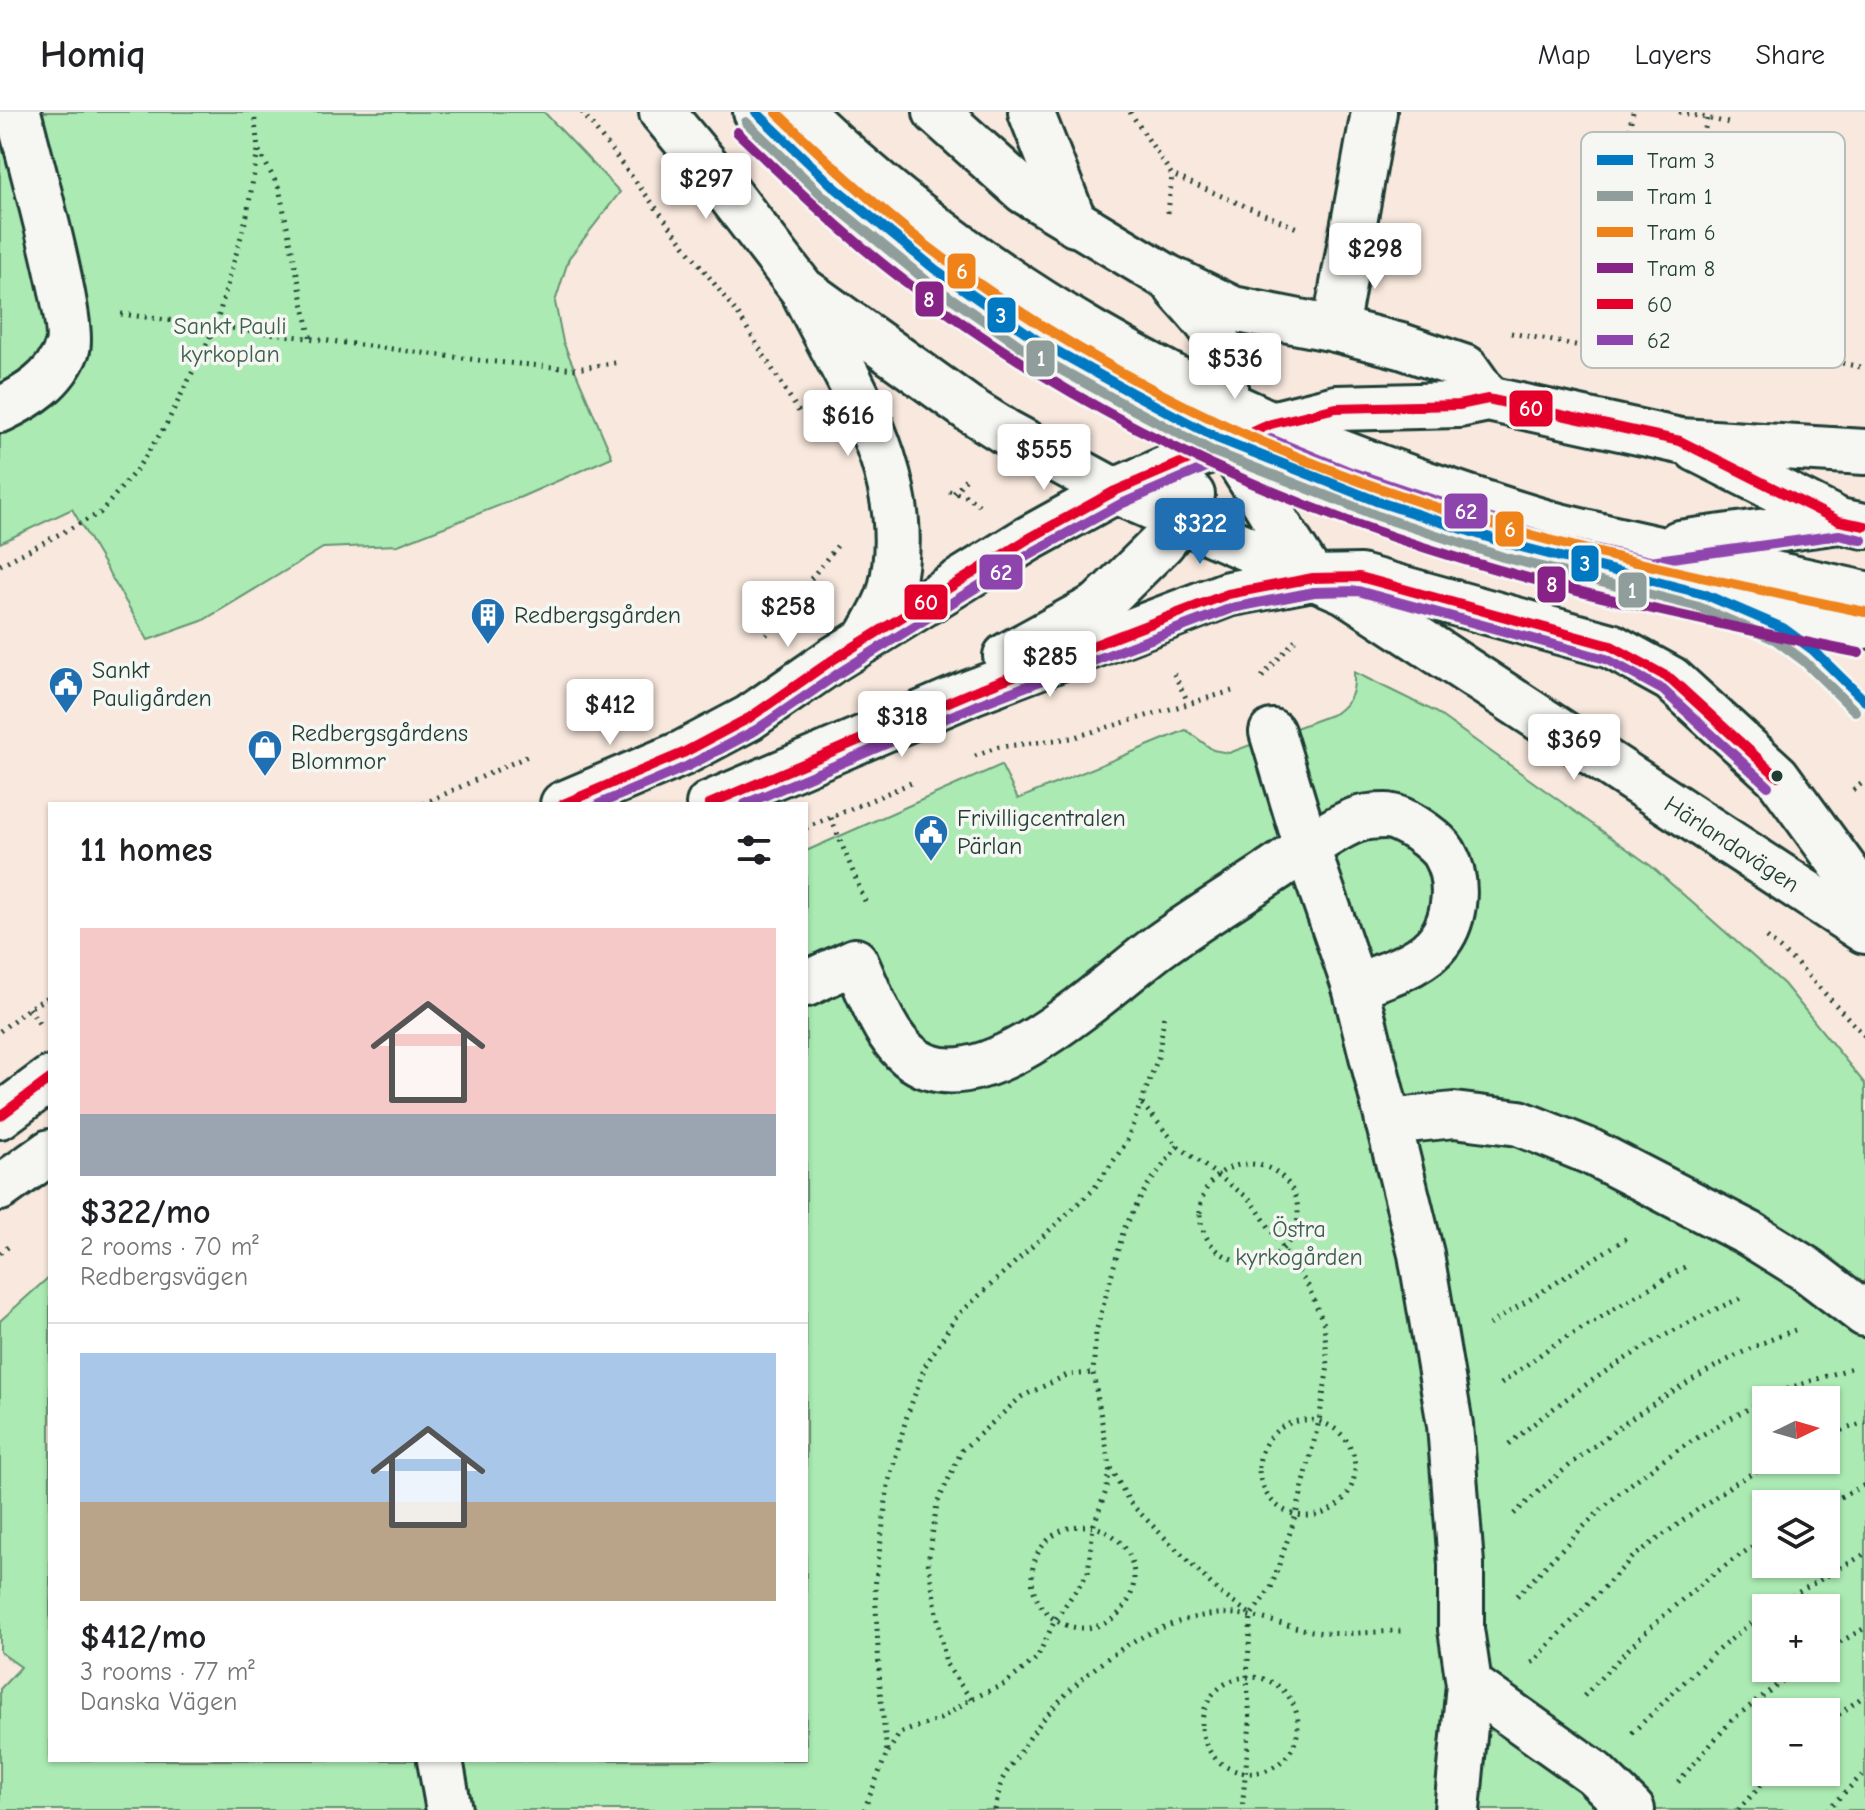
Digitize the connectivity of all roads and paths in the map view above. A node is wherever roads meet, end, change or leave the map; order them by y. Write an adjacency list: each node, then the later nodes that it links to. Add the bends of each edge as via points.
1 (18, 112): 22 (street)
2 (254, 112): 17 (path)
3 (582, 112): 33 (path, via 740,317)
4 (662, 112): 21 (street)
5 (756, 112): 35 (street, via 876,223 983,305 1037,340)
6 (800, 112): 35 (street, via 887,192 987,267 1102,340)
7 (936, 112): 18 (street, via 1024,191)
8 (1031, 112): 18 (street)
9 (1130, 112): 19 (path, via 1172,175)
10 (1374, 112): 24 (street)
11 (1633, 112): 15 (path)
12 (1679, 112): 13 (path)
13 (1707, 119): 14 (path); 16 (path)
14 (1733, 124)
15 (1629, 132)
16 (1704, 132)
17 (258, 150): 23 (path, via 247,215); 26 (path, via 279,188)
18 (1075, 224): 20 (street)
19 (1306, 232)
20 (1167, 277): 24 (street, via 1233,309); 35 (street, via 1211,328 1223,357)
21 (802, 289): 38 (street, Härlandavägen, via 969,409); 48 (street, via 863,409 891,481 898,553 890,593)
22 (65, 306): 23 (path); 32 (street, via 68,346 50,379)
23 (216, 325): 26 (path); 43 (path, via 166,425 100,513)
24 (1335, 329): 31 (street, via 1466,368)
25 (1509, 333): 27 (path)
26 (311, 340): 28 (path, via 576,369)
27 (1581, 346)
28 (620, 362)
29 (1845, 364): 30 (path)
30 (1865, 368)
31 (1488, 399): 34 (street, via 1459,405 1336,408); 36 (street)
32 (0, 410)
33 (802, 418)
34 (1271, 424): 35 (street); 42 (street, via 1479,501)
35 (1221, 433): 38 (street); 39 (street); 44 (street); 46 (street, via 1379,502 1506,543)
36 (1680, 441): 37 (street); 40 (street)
37 (1865, 452)
38 (1115, 491): 39 (street, Härlandavägen); 48 (street)
39 (1181, 519): 44 (street, Härlandavägen); 53 (street, via 1099,605 1006,656)
40 (1852, 523): 42 (street)
41 (840, 535): 49 (path, via 836,549)
42 (1652, 547): 45 (street)
43 (0, 565)
44 (1313, 578): 53 (street, via 1228,594); 65 (street, via 1360,577 1611,646 1671,679 1777,776); 66 (street, Härlandavägen, via 1345,591)
45 (1865, 594)
46 (1865, 626)
47 (1296, 638): 51 (path)
48 (867, 639): 60 (street, via 749,718 683,753)
49 (760, 641)
50 (1171, 669): 54 (path)
51 (1255, 685)
52 (1242, 688): 54 (path)
53 (972, 692): 61 (street)
54 (1188, 702): 57 (path, via 1071,738 999,747)
55 (1272, 732): 64 (street)
56 (546, 748): 59 (path)
57 (969, 758)
58 (914, 782): 62 (path)
59 (427, 802)
60 (568, 802)
61 (714, 802)
62 (831, 818): 63 (path); 68 (path, via 873,922 872,935)
63 (808, 827)
64 (1307, 848): 67 (street); 70 (street); 70 (street, via 1356,820 1389,815 1421,831 1445,853 1454,883 1451,917 1439,942 1416,961)
65 (1865, 897)
66 (1865, 931)
67 (1159, 946): 68 (street, via 1062,1022 1010,1055 952,1069 930,1067 905,1053); 74 (path, via 1166,974 1164,1013 1159,1055)
68 (855, 961): 69 (street)
69 (808, 983)
70 (1355, 987): 76 (street)
71 (48, 997): 72 (path)
72 (0, 1031)
73 (48, 1080): 75 (street)
74 (1142, 1104): 77 (path); 119 (path, via 1126,1143 1093,1190 956,1317 925,1366 888,1485 875,1587)
75 (0, 1116)
76 (1388, 1122): 81 (street, via 1454,1115 1519,1123 1591,1152); 86 (street, via 1421,1254)
77 (1178, 1146): 79 (path); 88 (path, via 1147,1186 1124,1229 1096,1332)
78 (48, 1153): 80 (street)
79 (1217, 1176): 83 (path, via 1251,1200); 83 (path, via 1248,1164 1280,1174 1297,1203 1295,1227); 83 (path, via 1201,1203 1200,1218 1212,1247 1239,1262 1270,1258)
80 (0, 1188)
81 (1686, 1203): 82 (street); 86 (path)
82 (1750, 1234): 84 (street); 93 (path, via 1669,1275 1549,1348)
83 (1283, 1249): 91 (path, via 1308,1286 1324,1324 1328,1366)
84 (1806, 1269): 85 (street); 99 (path, via 1678,1326 1613,1365 1499,1452)
85 (1861, 1311): 104 (path, via 1788,1333 1655,1403 1578,1457)
86 (1439, 1358): 93 (street)
87 (1865, 1365): 89 (path)
88 (1093, 1373): 95 (path); 116 (path, via 1067,1375 1021,1397 962,1450 937,1504 928,1563 946,1664)
89 (1795, 1386)
90 (1752, 1407): 110 (path, via 1619,1495 1500,1613)
91 (1319, 1421): 100 (path); 100 (path, via 1347,1440 1356,1472 1341,1502 1312,1516); 100 (path, via 1304,1419 1276,1430 1260,1456 1262,1486 1281,1509)
92 (1865, 1423): 94 (path)
93 (1450, 1425): 99 (street)
94 (1840, 1431)
95 (1110, 1466): 101 (path); 106 (path, via 1130,1503 1220,1593)
96 (1752, 1473): 114 (path, via 1633,1557)
97 (1865, 1485): 98 (path)
98 (1840, 1497)
99 (1455, 1500): 104 (street)
100 (1296, 1515): 106 (path, via 1271,1588)
101 (1093, 1527): 107 (path, via 1088,1573); 107 (path, via 1058,1532 1036,1558 1034,1592); 107 (path, via 1108,1532 1129,1556 1134,1572 1129,1596 1102,1624 1087,1628)
102 (1752, 1547): 118 (path, via 1629,1645)
103 (1865, 1554): 105 (path)
104 (1461, 1564): 110 (street)
105 (1795, 1594)
106 (1251, 1615): 110 (path, via 1326,1633); 112 (path); 128 (path, via 1216,1614 1168,1626 1113,1653 1040,1721 1003,1779)
107 (1055, 1620): 116 (path, via 1037,1658 1005,1684)
108 (1752, 1622): 123 (path, via 1713,1654)
109 (1865, 1628): 111 (path)
110 (1461, 1629): 114 (street)
111 (1840, 1642)
112 (1247, 1677): 122 (path); 122 (path, via 1231,1680 1208,1701 1202,1732 1217,1760); 122 (path, via 1263,1678 1289,1696 1298,1725 1288,1755 1276,1765)
113 (1781, 1682): 125 (path, via 1732,1720)
114 (1482, 1693): 118 (street); 130 (street)
115 (1865, 1695): 117 (path)
116 (971, 1699): 119 (path, via 940,1719 900,1733)
117 (1840, 1714)
118 (1546, 1738): 123 (street)
119 (887, 1753): 127 (path)
120 (440, 1762): 126 (street)
121 (1865, 1772): 133 (path)
122 (1246, 1773): 129 (path)
123 (1594, 1773): 131 (street)
124 (1761, 1786): 132 (path)
125 (1672, 1793)
126 (449, 1810)
127 (864, 1810)
128 (995, 1810)
129 (1242, 1810)
130 (1457, 1810)
131 (1632, 1810)
132 (1738, 1810)
133 (1827, 1810)

